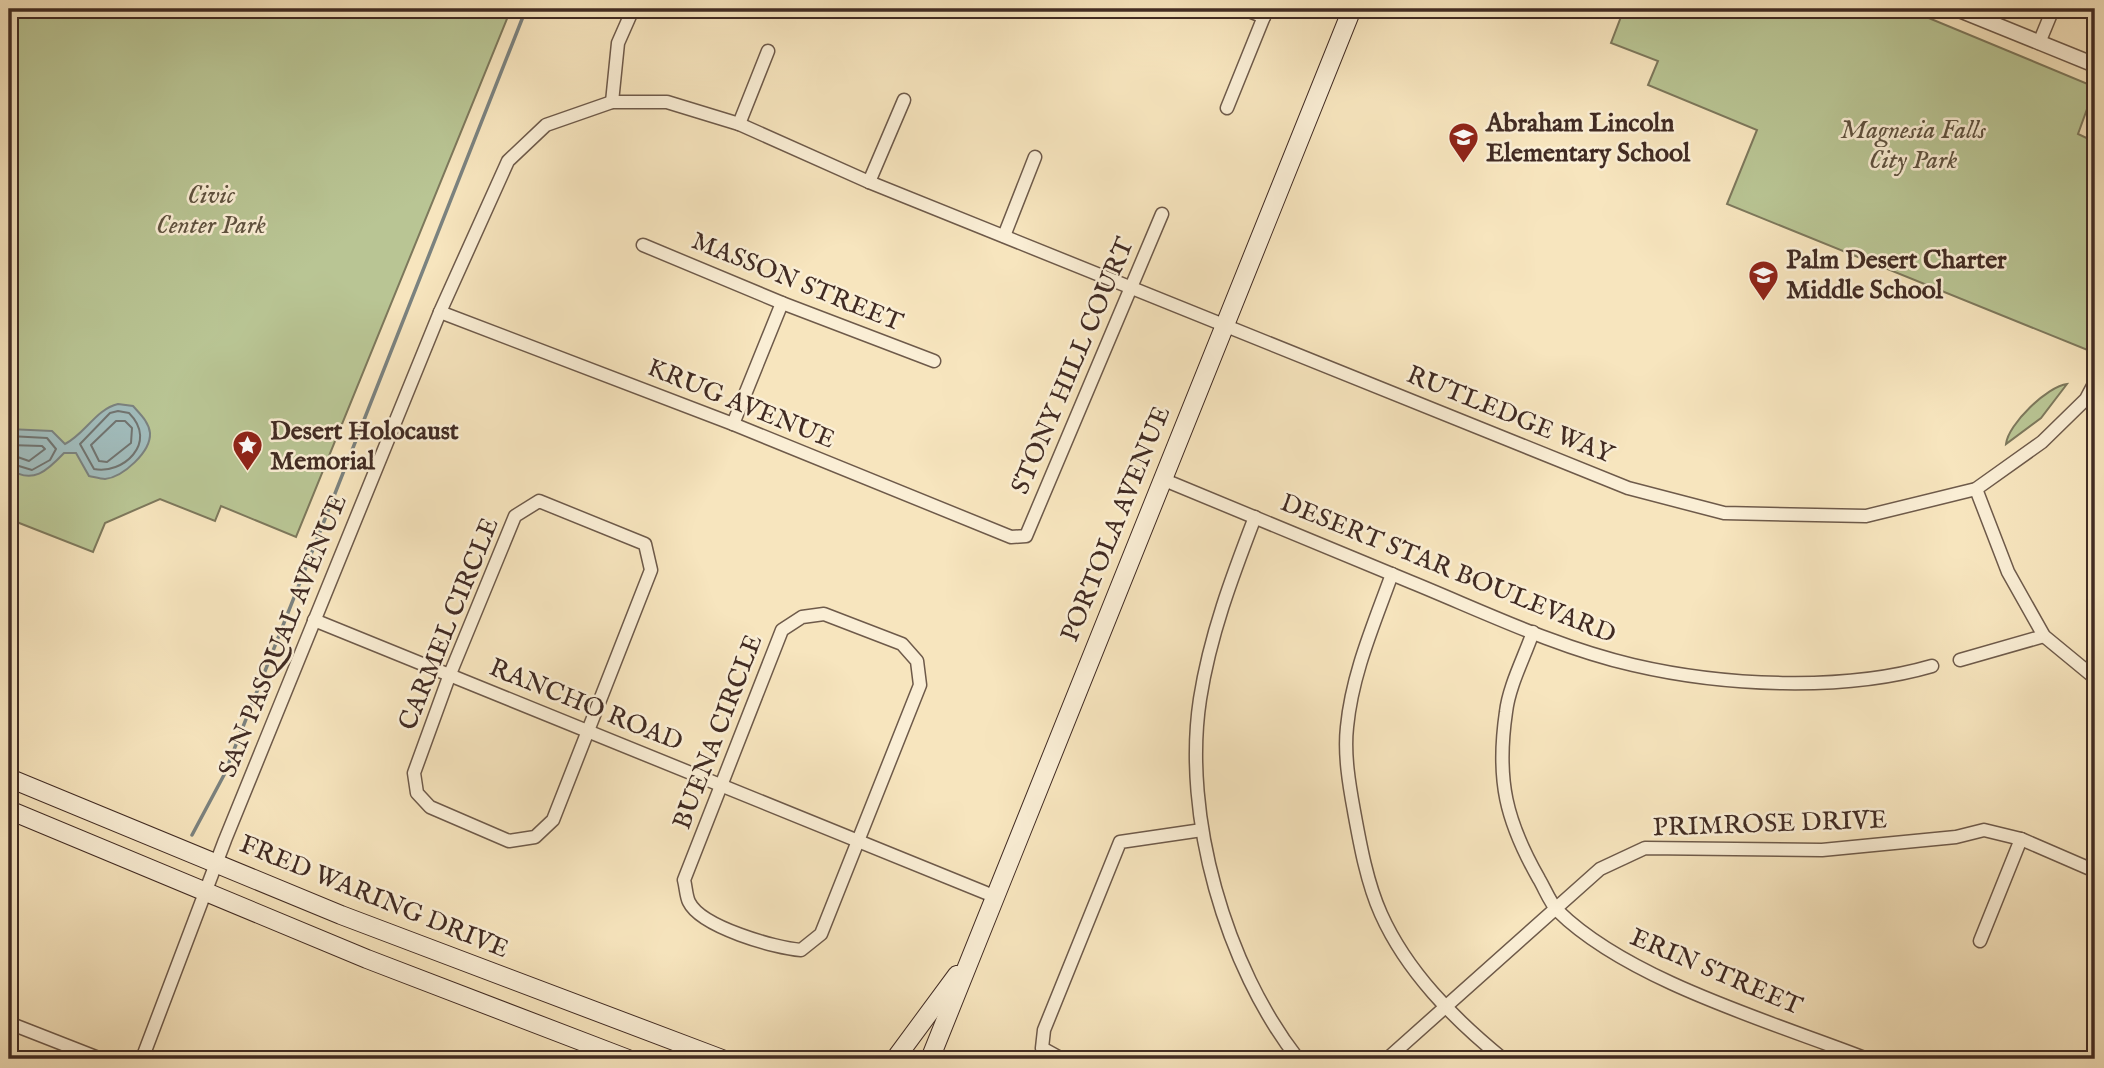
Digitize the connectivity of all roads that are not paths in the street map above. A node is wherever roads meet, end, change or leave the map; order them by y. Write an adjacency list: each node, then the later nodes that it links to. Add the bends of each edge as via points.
1 (633, 9): 11 (street, via 618,43)
2 (1244, 9): 6 (street)
3 (1352, 9): 23 (main road, PORTOLA AVENUE)
4 (1956, 9): 7 (street)
5 (2053, 9): 7 (street)
6 (1265, 13): 12 (street)
7 (2039, 43): 9 (street)
8 (768, 51): 13 (street)
9 (2095, 65)
10 (904, 100): 15 (street)
11 (612, 102): 13 (street, SAN PASQUAL AVENUE, via 667,102); 22 (street, SAN PASQUAL AVENUE, via 546,125 508,160)
12 (1227, 108)
13 (739, 124): 15 (street, SAN PASQUAL AVENUE)
14 (1035, 157): 18 (street)
15 (869, 181): 16 (street, SAN PASQUAL AVENUE)
16 (896, 191): 18 (street, RUTLEDGE WAY)
17 (1162, 214): 20 (street, STONY HILL COURT)
18 (1004, 236): 20 (street, RUTLEDGE WAY)
19 (643, 245): 21 (street, MASSON STREET)
20 (1131, 287): 23 (street, RUTLEDGE WAY); 30 (street, STONY HILL COURT)
21 (782, 303): 24 (street, MASSON STREET); 26 (street)
22 (440, 312): 26 (street, KRUG AVENUE); 32 (street, SAN PASQUAL AVENUE)
23 (1225, 323): 27 (main road, PORTOLA AVENUE); 28 (street, RUTLEDGE WAY, via 1628,488 1724,513 1866,516)
24 (934, 360)
25 (2095, 382): 28 (street, RUTLEDGE WAY, via 2085,399 2042,442)
26 (733, 425): 30 (street, KRUG AVENUE, via 1011,537)
27 (1162, 479): 29 (street, DESERT STAR BOULEVARD); 49 (main road, PORTOLA AVENUE)
28 (1976, 489): 34 (street, via 2008,572)
29 (1255, 517): 31 (street, DESERT STAR BOULEVARD); 43 (street, via 1219,610 1200,701 1197,762)
30 (1026, 536)
31 (1392, 574): 33 (street, DESERT STAR BOULEVARD); 53 (street, via 1362,654 1346,727 1349,783 1360,844 1381,914)
32 (314, 620): 37 (street, RANCHO ROAD); 46 (street, SAN PASQUAL AVENUE)
33 (1533, 632): 36 (street, DESERT STAR BOULEVARD, via 1633,665 1729,680 1824,683 1911,673); 50 (street, ERIN STREET, via 1506,710 1504,798 1518,842)
34 (2044, 636): 35 (street); 38 (street)
35 (1960, 660)
36 (1932, 666)
37 (450, 674): 39 (street, RANCHO ROAD); 39 (street, CARMEL CIRCLE, via 414,774 416,793 430,807 509,841 535,838 553,820); 39 (street, CARMEL CIRCLE, via 515,516 538,501 595,522 645,544 651,570)
38 (2095, 678)
39 (588, 731): 41 (street, RANCHO ROAD)
40 (9, 778): 46 (main road, FRED WARING DRIVE)
41 (722, 786): 45 (street, RANCHO ROAD); 45 (street, BUENA CIRCLE, via 684,880 689,902 704,919 779,948 801,950 821,934); 45 (street, BUENA CIRCLE, via 782,630 802,617 824,614 902,644 917,661 920,685)
42 (9, 810): 48 (main road)
43 (1202, 830): 61 (street, via 1120,842 1044,1030 1042,1048); 62 (street, via 1232,940 1275,1030)
44 (2021, 839): 47 (street, PRIMROSE DRIVE); 50 (street, PRIMROSE DRIVE, via 1984,830 1956,837 1822,850 1645,848 1600,869); 51 (street)
45 (857, 843): 49 (street, RANCHO ROAD)
46 (217, 863): 48 (street, SAN PASQUAL AVENUE); 58 (main road, FRED WARING DRIVE, via 341,915)
47 (2095, 871)
48 (205, 893): 56 (street, SAN PASQUAL AVENUE); 57 (main road)
49 (996, 897): 52 (main road, PORTOLA AVENUE)
50 (1557, 910): 53 (street, PRIMROSE DRIVE); 65 (street, ERIN STREET, via 1611,952 1663,979)
51 (1980, 941)
52 (972, 956): 59 (main road); 60 (main road, PORTOLA AVENUE)
53 (1445, 1008): 63 (street, PRIMROSE DRIVE); 64 (street)
54 (9, 1023): 55 (street)
55 (101, 1059)
56 (142, 1059)
57 (628, 1059)
58 (722, 1059)
59 (895, 1059)
60 (930, 1059)
61 (1062, 1059)
62 (1298, 1059)
63 (1387, 1059)
64 (1503, 1059)
65 (1867, 1059)

